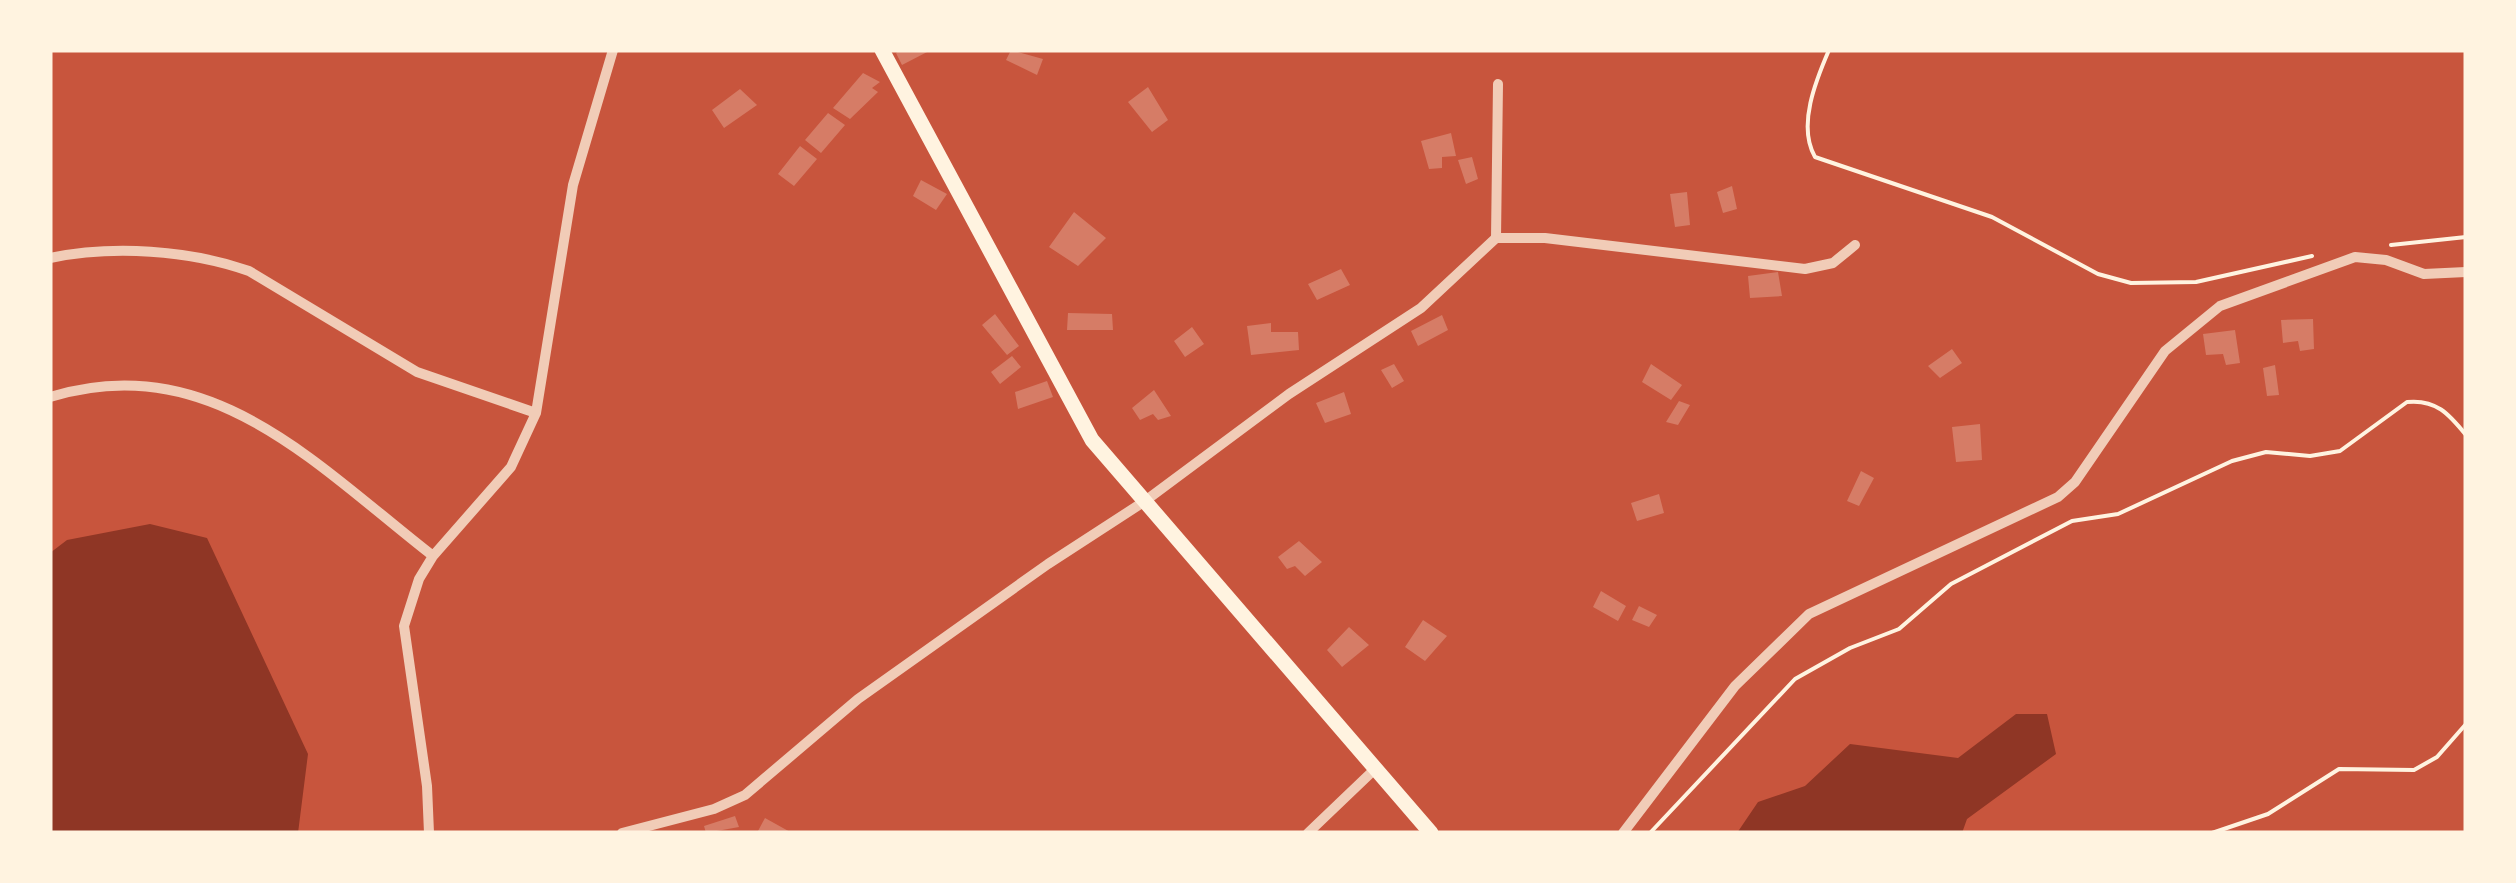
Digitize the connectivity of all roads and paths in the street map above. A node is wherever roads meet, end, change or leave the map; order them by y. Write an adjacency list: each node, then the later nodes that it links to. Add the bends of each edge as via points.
1 (613, 50): 13 (street, via 573,184)
2 (882, 50): 15 (main road, via 1092,440)
3 (1829, 50): 9 (path, via 1808,123 1815,157 1992,217 2098,274 2132,283 2196,282)
4 (1498, 84): 5 (street)
5 (1496, 238): 7 (street, via 1805,269 1833,263); 15 (street, via 1421,308 1289,394)
6 (2466, 238): 8 (path)
7 (1855, 245)
8 (2389, 246)
9 (2318, 255)
10 (50, 258): 13 (street, via 142,253 227,264 416,372)
11 (2466, 272): 23 (street, via 2424,274 2355,256 2220,306 2165,351 2084,470 2058,497 1808,614 1769,648)
12 (50, 396): 16 (street, via 133,385 220,402 265,426)
13 (536, 412): 16 (street, via 510,467)
14 (2466, 435): 24 (path, via 2447,411 2407,402 2340,450 2250,454 2118,514 2061,526 1952,584 1900,629 1795,679)
15 (1145, 502): 18 (main road); 20 (street, via 858,699 745,795)
16 (433, 556): 19 (street, via 410,601 403,644 427,786)
17 (2466, 724): 25 (path, via 2438,757 2414,770 2339,769 2268,814)
18 (1376, 768): 21 (street); 22 (main road)
19 (428, 833)
20 (622, 833)
21 (1308, 833)
22 (1431, 833)
23 (1623, 833)
24 (1650, 833)
25 (2212, 833)

